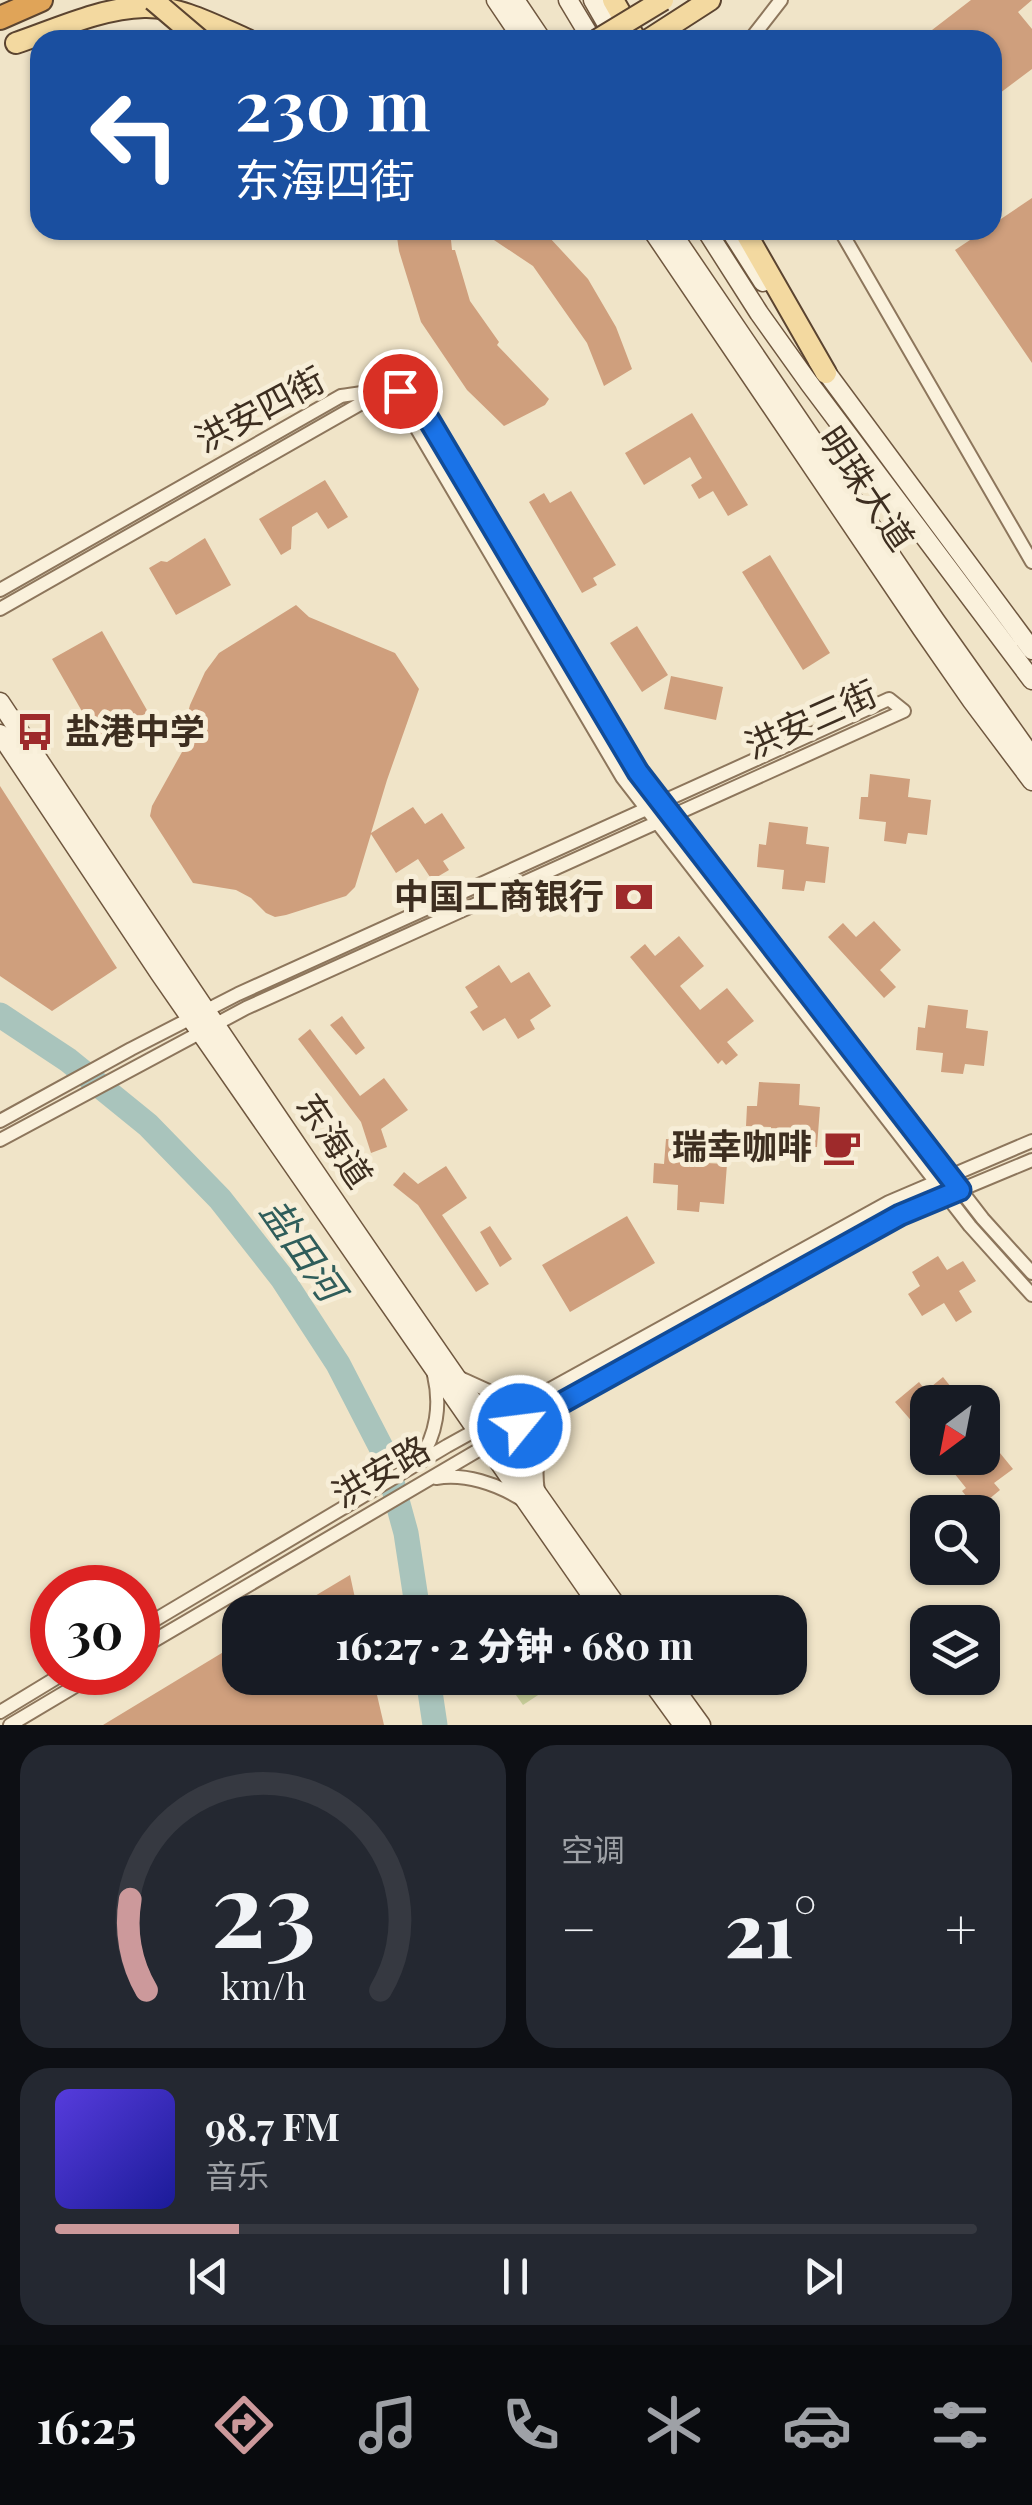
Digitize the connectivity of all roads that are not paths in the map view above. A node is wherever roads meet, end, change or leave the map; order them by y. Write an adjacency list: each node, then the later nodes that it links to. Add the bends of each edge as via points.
1 (32, 0): 13 (main road)
2 (40, 0): 13 (highway)
3 (122, 0): 14 (main road)
4 (153, 0): 16 (main road, bridge)
5 (496, 0): 18 (street)
6 (514, 0): 19 (street)
7 (568, 0): 20 (street)
8 (592, 0): 21 (street)
9 (614, 0): 23 (main road)
10 (663, 0): 22 (main road, bridge)
11 (710, 0): 24 (main road)
12 (781, 0): 25 (street)
13 (0, 17)
14 (49, 30)
15 (56, 30): 17 (main road, via 147,6)
16 (188, 30)
17 (225, 30)
18 (516, 30)
19 (535, 30)
20 (588, 30)
21 (610, 30)
22 (611, 30)
23 (630, 30)
24 (664, 30)
25 (758, 30)
26 (659, 240): 42 (street, 明珠大道)
27 (677, 240): 41 (street, 明珠大道)
28 (712, 240): 38 (street, 明珠大道, via 799,369)
29 (736, 240): 32 (street, 明珠大道)
30 (750, 240): 32 (main road)
31 (846, 240): 34 (street)
32 (826, 372): 37 (street, 明珠大道)
33 (380, 392): 35 (street, 洪安四街, via 341,396); 36 (street, 洪安四街); 43 (street, via 400,391 421,407); 44 (street, via 407,412)
34 (1032, 562)
35 (0, 590)
36 (0, 609)
37 (1032, 650)
38 (1032, 680)
39 (0, 702): 47 (street, 东海道)
40 (0, 734): 47 (street, 东海道)
41 (1032, 757)
42 (1032, 781)
43 (661, 802): 44 (street, 洪安三街); 45 (street); 45 (street, 洪安三街, via 888,699 904,712)
44 (647, 809): 46 (street); 47 (street, 洪安三街)
45 (672, 816): 46 (street, 洪安三街); 52 (street)
46 (658, 822): 47 (street, 洪安三街); 53 (street)
47 (203, 1022): 48 (street, 洪安三街, via 120,1055); 49 (street, 洪安三街); 58 (street, 东海道)
48 (0, 1121)
49 (0, 1140)
50 (1032, 1140): 52 (street, 洪安路)
51 (1032, 1160): 54 (street, 洪安路)
52 (949, 1176): 53 (street, 洪安路); 54 (street)
53 (935, 1182): 55 (street); 59 (street, 洪安路)
54 (960, 1190): 55 (street, 洪安路); 56 (street)
55 (946, 1196): 57 (street); 60 (street, 洪安路, via 900,1215)
56 (1032, 1273)
57 (1032, 1296)
58 (441, 1368): 59 (street, via 488,1392); 61 (street, 东海道); 62 (street, via 436,1422 427,1448)
59 (539, 1396): 61 (street, 洪安路)
60 (564, 1401): 61 (street, 洪安路); 64 (street, via 541,1443)
61 (487, 1435): 62 (street, 洪安路); 63 (street, 洪安路); 64 (street, 东海道)
62 (409, 1469): 67 (street, 洪安路)
63 (418, 1486): 64 (street, via 462,1477); 68 (street, 洪安路)
64 (532, 1499): 65 (street, 东海道); 66 (street, 东海道)
65 (592, 1595)
66 (608, 1595)
67 (160, 1617)
68 (160, 1637)
69 (30, 1694): 73 (street)
70 (60, 1695): 74 (street)
71 (661, 1695): 75 (street)
72 (679, 1695): 76 (street)
73 (0, 1712)
74 (10, 1725)
75 (683, 1725)
76 (701, 1725)

